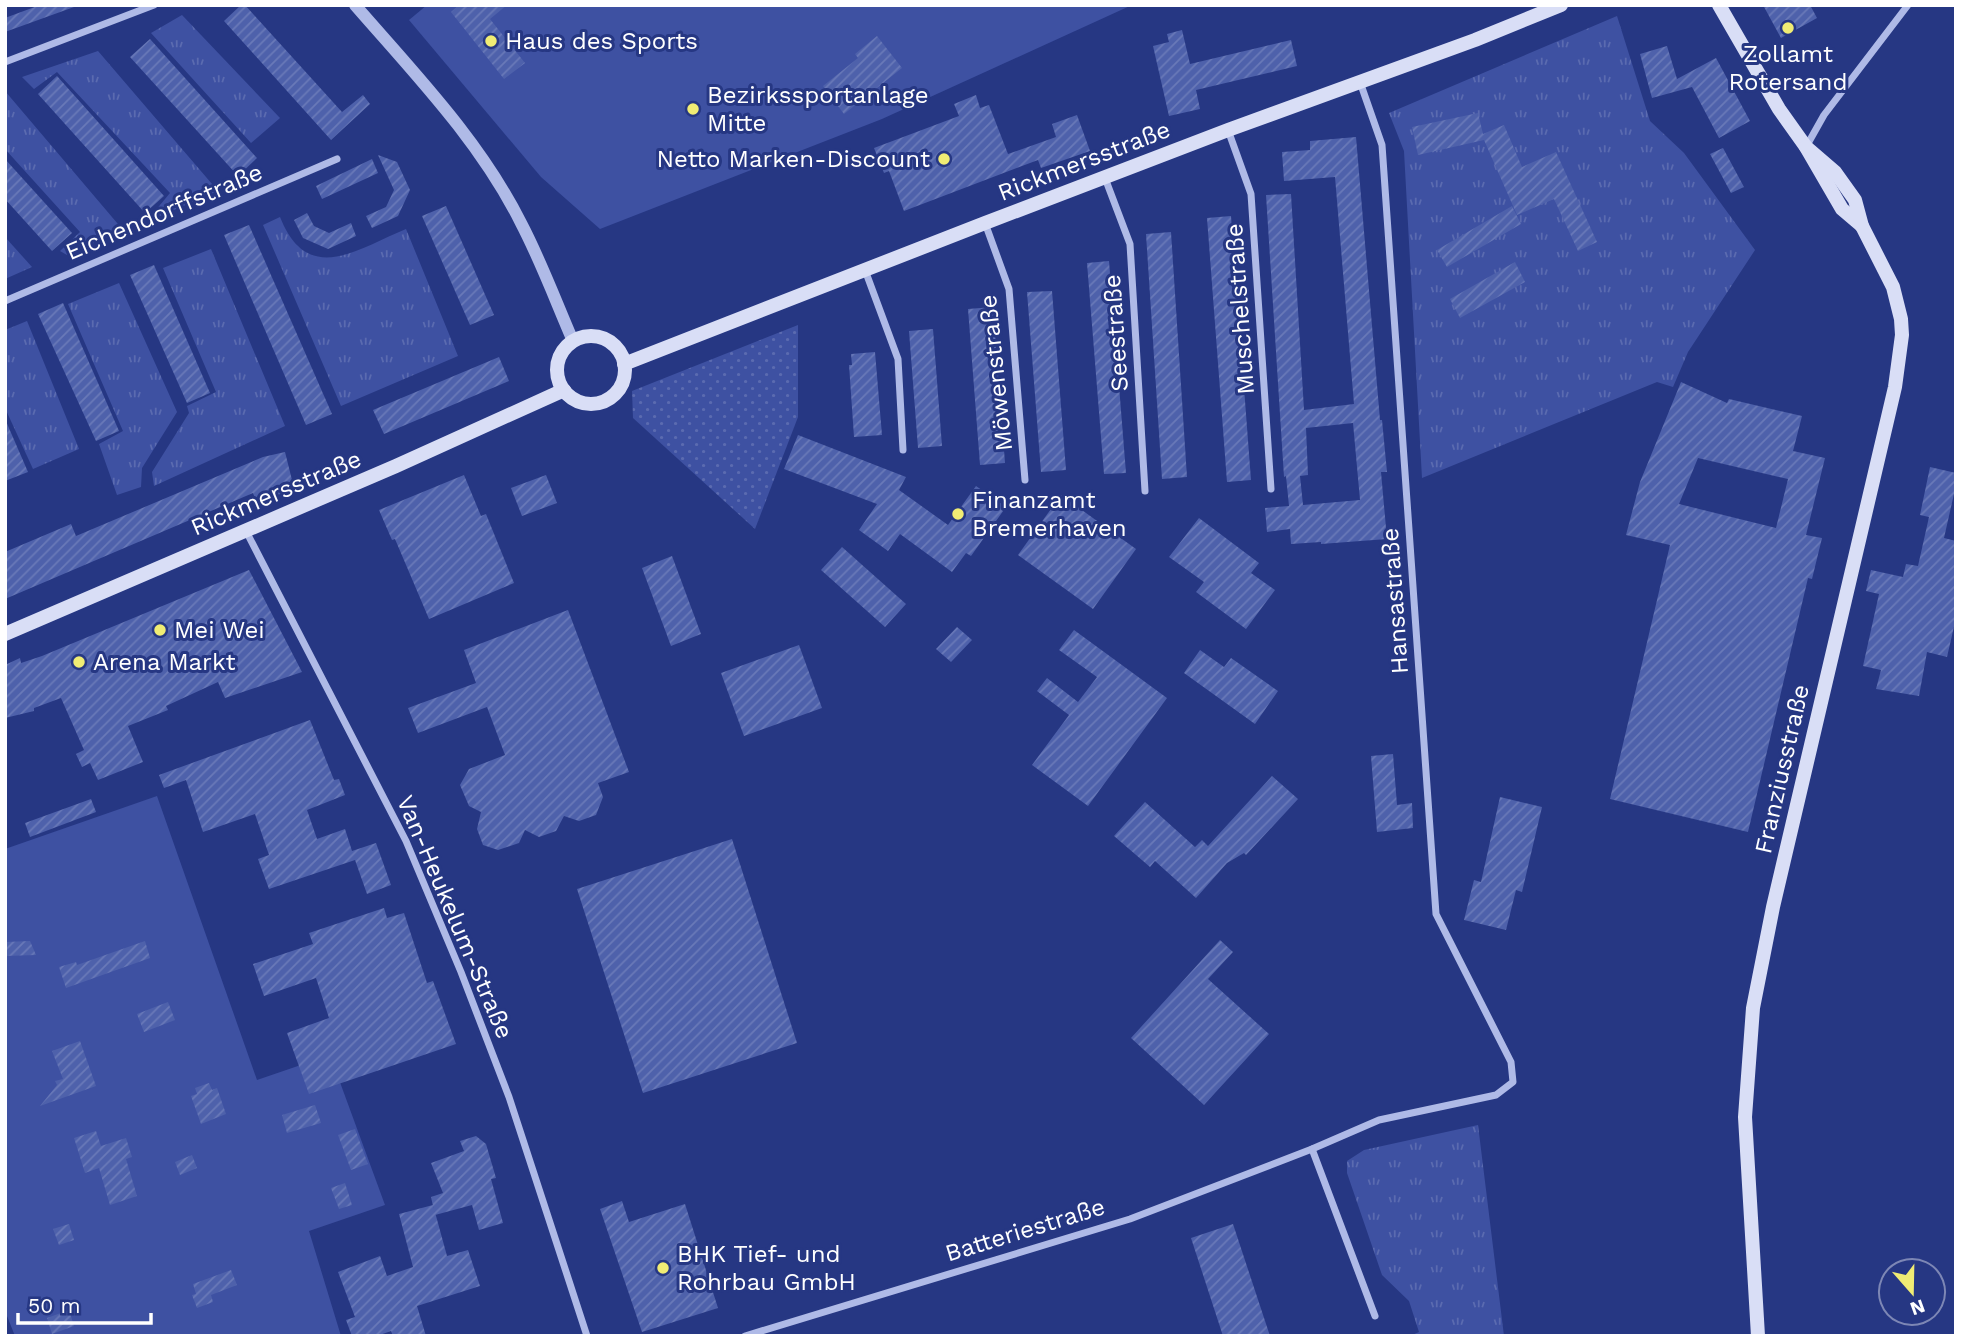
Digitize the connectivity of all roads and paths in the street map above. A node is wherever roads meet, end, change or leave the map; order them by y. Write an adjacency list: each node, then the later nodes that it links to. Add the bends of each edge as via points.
1 (154, 5): 6 (street)
2 (355, 5): 15 (street, via 458,125 487,166 521,222)
3 (1562, 5): 7 (main road, Rickmersstraße)
4 (1719, 5): 9 (main road, Franziusstraße)
5 (1908, 5): 9 (street, via 1824,115)
6 (5, 62)
7 (1360, 81): 8 (main road, Rickmersstraße); 24 (street, Hansastraße, via 1381,145 1436,914 1511,1062 1513,1082)
8 (1228, 130): 11 (main road, Rickmersstraße); 20 (street, Muschelstraße, via 1251,194)
9 (1806, 147): 29 (main road, Franziusstraße, via 1842,180 1855,200 1862,226 1896,294 1901,354 1752,1008 1745,1117)
10 (337, 159): 14 (street, Eichendorffstraße)
11 (1105, 178): 12 (main road, Rickmersstraße); 21 (street, Seestraße, via 1130,244)
12 (985, 223): 13 (main road, Rickmersstraße); 19 (street, Möwenstraße, via 1009,289)
13 (865, 270): 16 (main road, Rickmersstraße); 18 (street, via 898,359)
14 (5, 301)
15 (573, 341): 16 (main road, via 589,336 605,339 618,349); 17 (main road, via 558,363)
16 (624, 365): 17 (main road, via 622,383 606,400 583,403)
17 (564, 390): 22 (main road, Rickmersstraße)
18 (903, 450)
19 (1025, 480)
20 (1271, 489)
21 (1145, 491)
22 (246, 531): 23 (main road, Rickmersstraße); 27 (street, Van-Heukelum-Straße, via 406,841 509,1097)
23 (5, 634)
24 (1496, 1095): 25 (street, Batteriestraße, via 1379,1120)
25 (1312, 1149): 26 (street); 28 (street, Batteriestraße, via 1130,1219)
26 (1375, 1316)
27 (587, 1336)
28 (745, 1336)
29 (1758, 1336)

